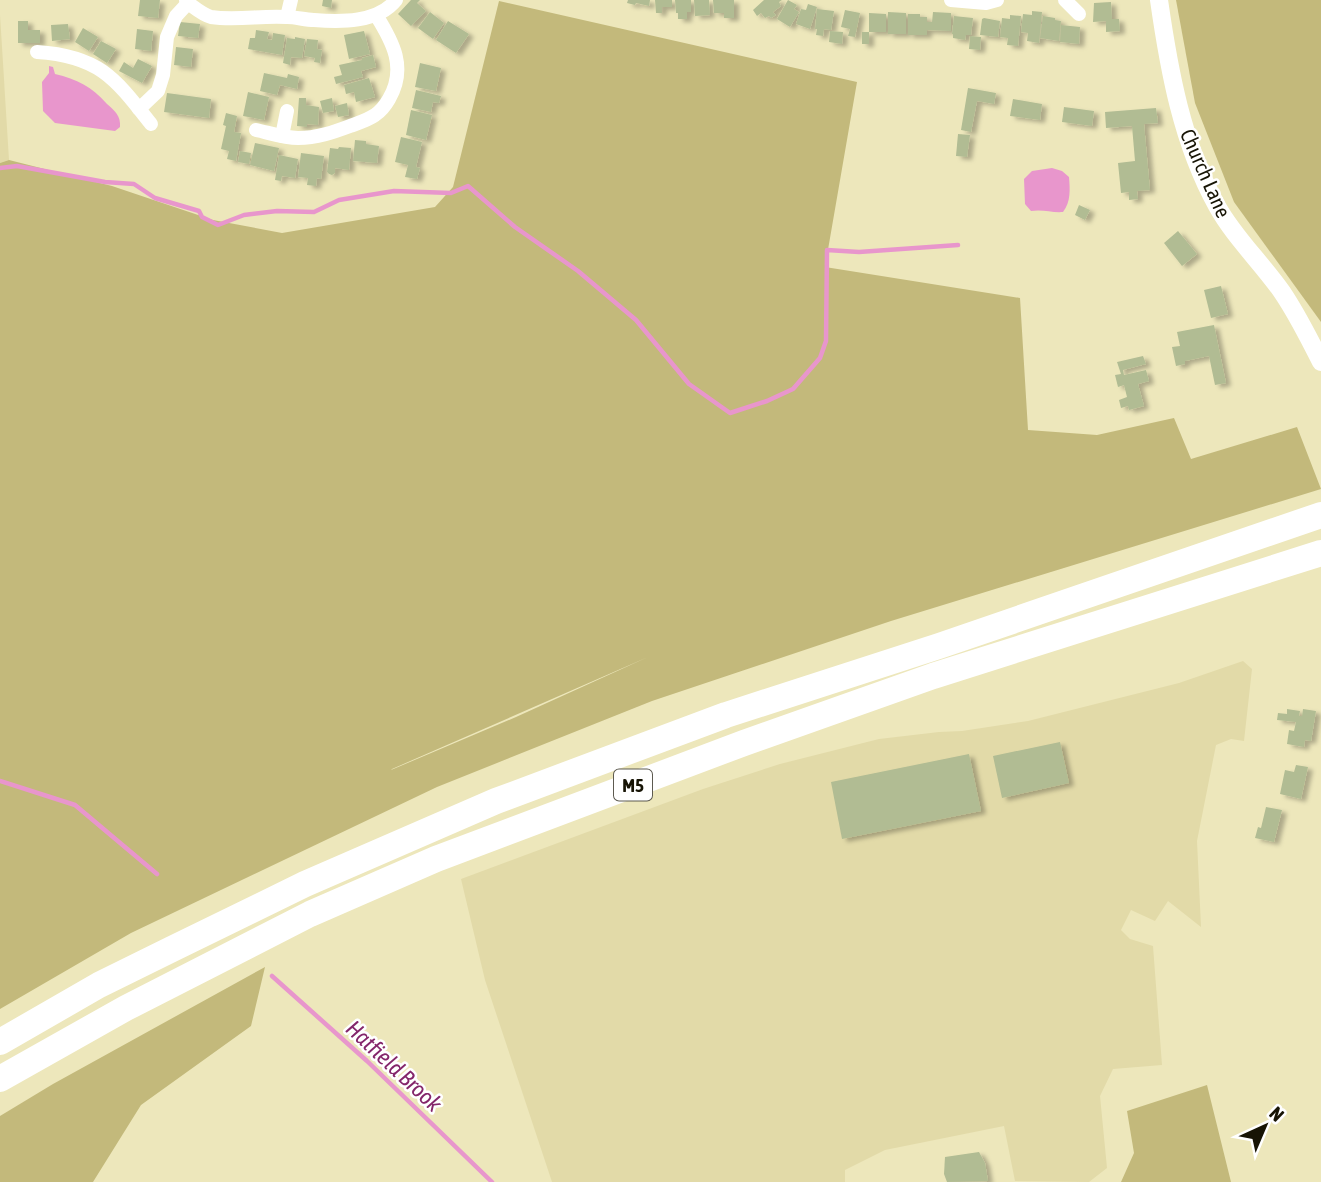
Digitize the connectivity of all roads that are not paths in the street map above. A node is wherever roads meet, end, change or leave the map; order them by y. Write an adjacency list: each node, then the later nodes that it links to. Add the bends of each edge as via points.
1 (290, 0): 10 (street)
2 (396, 0): 9 (street)
3 (951, 0): 4 (street)
4 (997, 0)
5 (1065, 0): 8 (street)
6 (1159, 0): 17 (street, Church Lane, via 1178,105 1217,205 1282,292)
7 (187, 1): 10 (street, via 207,16); 12 (street, via 167,37 158,90)
8 (1079, 14)
9 (376, 15): 10 (street, via 347,21); 16 (street, via 396,54 395,90 385,107 335,132)
10 (287, 17)
11 (37, 52): 12 (street, via 94,65 111,76)
12 (139, 109): 14 (street)
13 (287, 111): 16 (street)
14 (151, 124)
15 (256, 130): 16 (street)
16 (282, 136)
17 (1321, 362)
18 (1321, 515): 20 (highway, M5, via 726,715 496,801 305,884 99,985)
19 (1321, 553): 21 (highway, M5, via 933,676 436,859 310,914)
20 (0, 1042)
21 (0, 1079)

